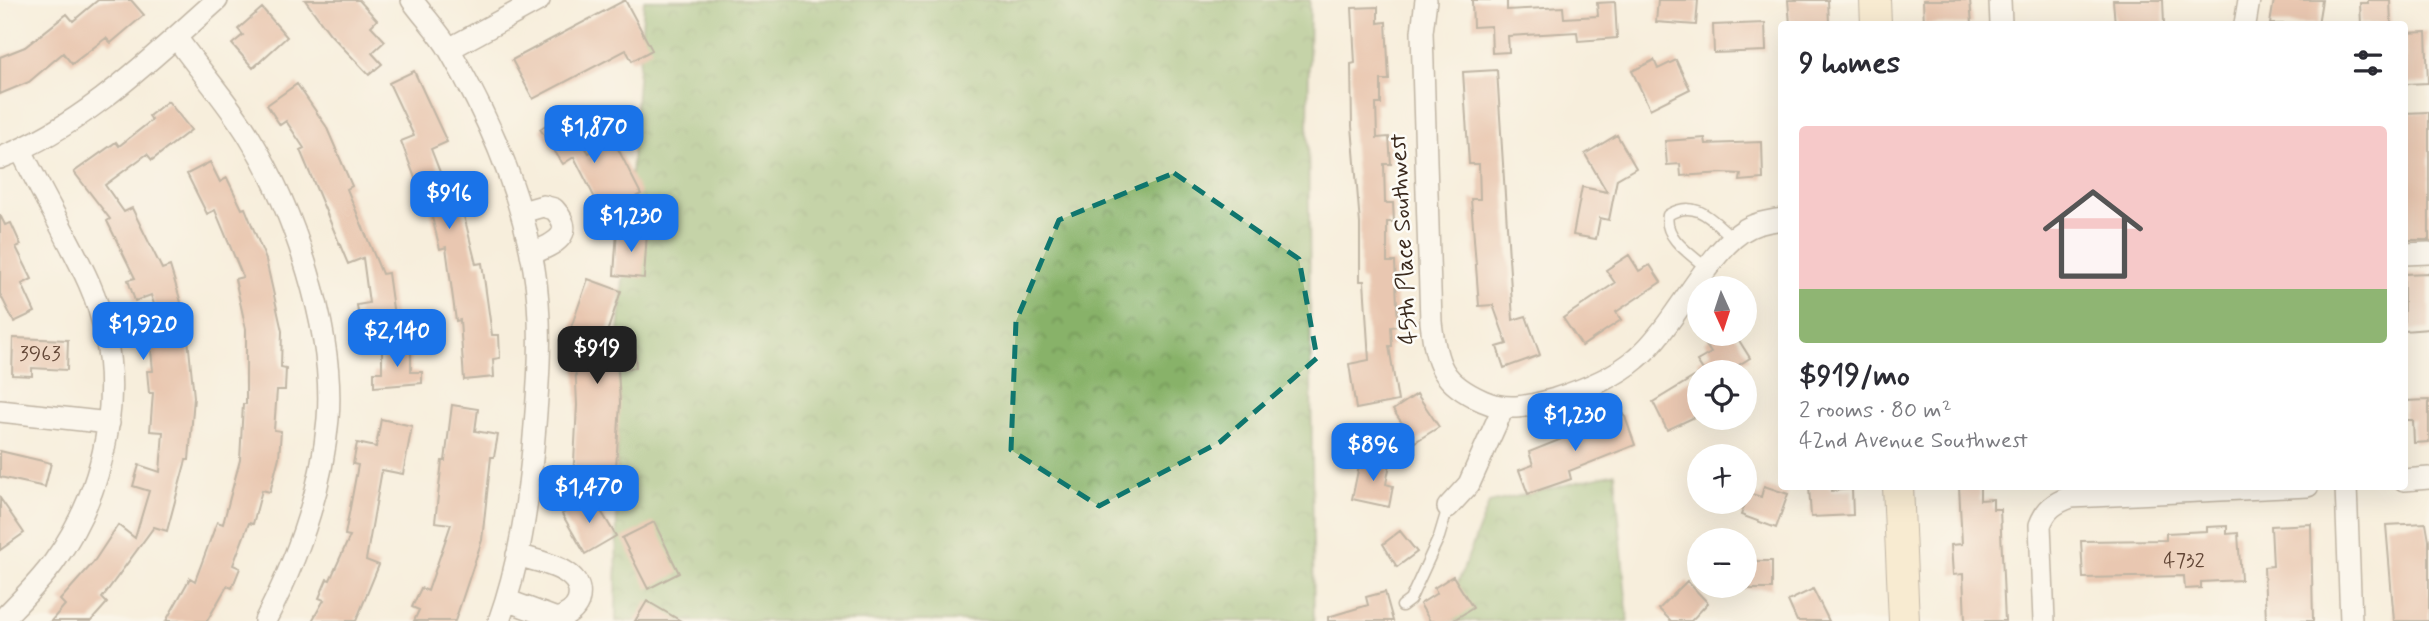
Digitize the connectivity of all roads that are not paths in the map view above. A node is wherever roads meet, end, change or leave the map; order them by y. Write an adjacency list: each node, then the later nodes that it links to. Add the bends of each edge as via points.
1 (217, 0): 11 (street)
2 (412, 0): 12 (street)
3 (539, 0): 12 (street)
4 (1426, 0): 22 (street, 45th Place Southwest, via 1422,32 1433,339 1440,367 1455,387)
5 (1875, 0): 8 (main road)
6 (2000, 0): 9 (street)
7 (2249, 0): 10 (street)
8 (1876, 21)
9 (2001, 21)
10 (2246, 21)
11 (176, 37): 13 (street, via 99,102); 35 (street, via 247,134 272,181 306,264 318,318 328,417 319,482 300,546)
12 (449, 50): 15 (street, via 496,145)
13 (20, 150): 14 (street); 24 (street, via 90,285 107,340)
14 (0, 158)
15 (522, 212): 19 (street); 19 (street, via 543,206 554,209 563,225 557,243)
16 (1778, 220): 17 (street, via 1750,227)
17 (1733, 238): 21 (street, 45th Place Southwest); 21 (lane, via 1691,207 1668,215 1670,234)
18 (2429, 253): 20 (street)
19 (531, 254): 31 (street, via 539,331 538,394 528,501)
20 (2408, 254)
21 (1708, 269): 22 (street, 45th Place Southwest, via 1674,319 1636,359 1613,375 1534,405)
22 (1503, 408): 30 (street, via 1469,484)
23 (0, 411): 24 (street)
24 (109, 423): 34 (street, via 99,475 76,525 54,562)
25 (2429, 478): 26 (street)
26 (2408, 480)
27 (1898, 490): 37 (main road)
28 (2222, 490): 38 (street, via 2071,497 2056,502 2040,525)
29 (2346, 490): 39 (street)
30 (1448, 507): 33 (lane, via 1425,569 1410,600)
31 (517, 555): 32 (street); 32 (street, via 565,571 576,583 579,598 571,613 557,619)
32 (506, 600): 36 (street)
33 (1402, 606)
34 (1, 621)
35 (265, 621)
36 (499, 621)
37 (1904, 621)
38 (2044, 621)
39 (2351, 621)

